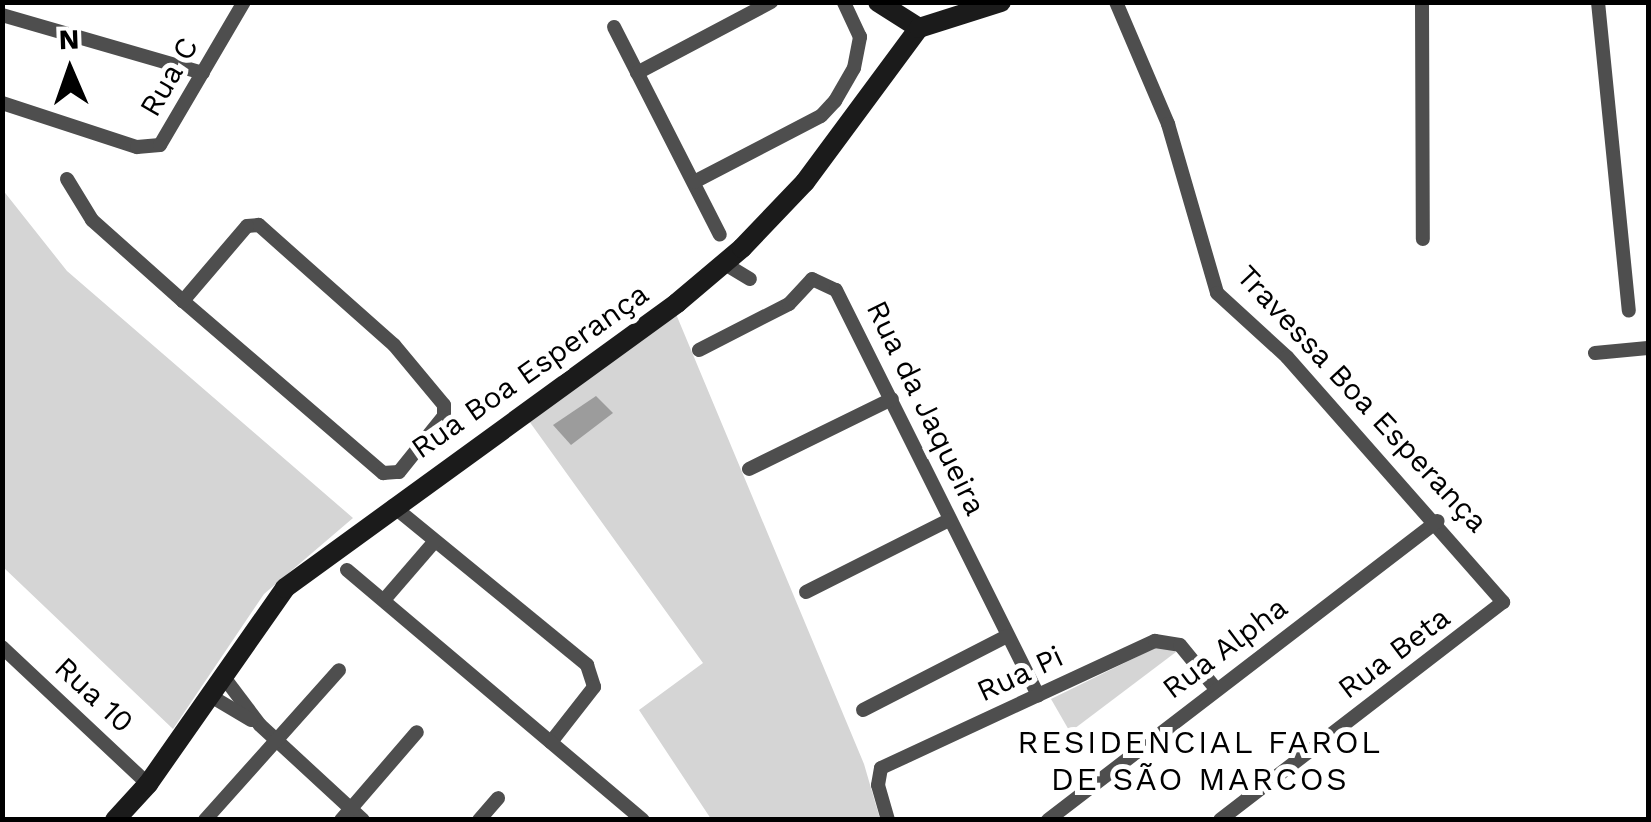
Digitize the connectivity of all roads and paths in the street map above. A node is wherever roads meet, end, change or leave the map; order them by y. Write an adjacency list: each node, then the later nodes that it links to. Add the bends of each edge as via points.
1 (244, 2): 13 (street, Rua C)
2 (772, 2): 12 (street)
3 (844, 2): 16 (street, via 860,37 854,68 835,101 821,116)
4 (1001, 2): 10 (main road)
5 (1116, 2): 32 (street, Travessa Boa Esperança, via 1168,124 1218,293)
6 (1422, 2): 18 (street)
7 (1598, 2): 22 (street)
8 (879, 13): 10 (main road)
9 (2, 16): 13 (street)
10 (910, 23): 19 (main road, Rua Boa Esperança, via 796,193)
11 (614, 28): 12 (street)
12 (637, 72): 16 (street)
13 (203, 73): 14 (street, Rua C, via 160,145 145,149)
14 (2, 103)
15 (66, 179): 21 (street, Rua Boa Esperança, via 92,220)
16 (694, 182): 17 (street)
17 (720, 235)
18 (1423, 239)
19 (725, 264): 20 (street); 29 (main road, Rua Boa Esperança)
20 (750, 278)
21 (182, 301): 28 (street, Rua Boa Esperança, via 383,473); 28 (street, Rua Boa Esperança, via 247,226 259,225 394,346 444,405 444,416)
22 (1629, 310)
23 (1648, 348): 25 (street)
24 (699, 350): 26 (street, Rua da Jaqueira, via 789,304 812,279 844,301)
25 (1595, 353)
26 (892, 399): 27 (street); 31 (street, Rua da Jaqueira)
27 (749, 469)
28 (400, 472): 29 (street)
29 (415, 490): 30 (main road, Rua Boa Esperança)
30 (393, 506): 33 (street); 41 (main road, Rua Boa Esperança, via 286,588)
31 (950, 520): 35 (street); 38 (street, Rua da Jaqueira)
32 (1437, 522): 37 (street, Travessa Boa Esperança); 42 (street, Rua Alpha)
33 (434, 542): 36 (street); 49 (street, via 574,652 593,675 594,688)
34 (347, 570): 36 (street)
35 (806, 592)
36 (384, 600): 49 (street)
37 (1504, 602): 60 (street, Rua Beta)
38 (1007, 636): 44 (street, Rua da Jaqueira); 45 (street)
39 (2, 647): 50 (street, Rua 10)
40 (339, 670): 48 (street)
41 (222, 676): 43 (main road, Rua Boa Esperança); 46 (street)
42 (1216, 690): 44 (street, Rua Pi, via 1180,645 1166,639); 59 (street, Rua Alpha)
43 (209, 695): 46 (street); 50 (main road, Rua Boa Esperança)
44 (1038, 696): 58 (street, Rua Pi, via 881,768 878,786)
45 (863, 710)
46 (260, 725): 48 (street)
47 (418, 732): 52 (street)
48 (276, 739): 52 (street); 54 (street)
49 (551, 742): 57 (street)
50 (148, 784): 53 (main road, Rua Boa Esperança)
51 (498, 798): 56 (street)
52 (346, 814): 55 (street)
53 (121, 818)
54 (206, 820)
55 (363, 820)
56 (479, 820)
57 (643, 820)
58 (888, 820)
59 (1048, 820)
60 (1220, 820)

